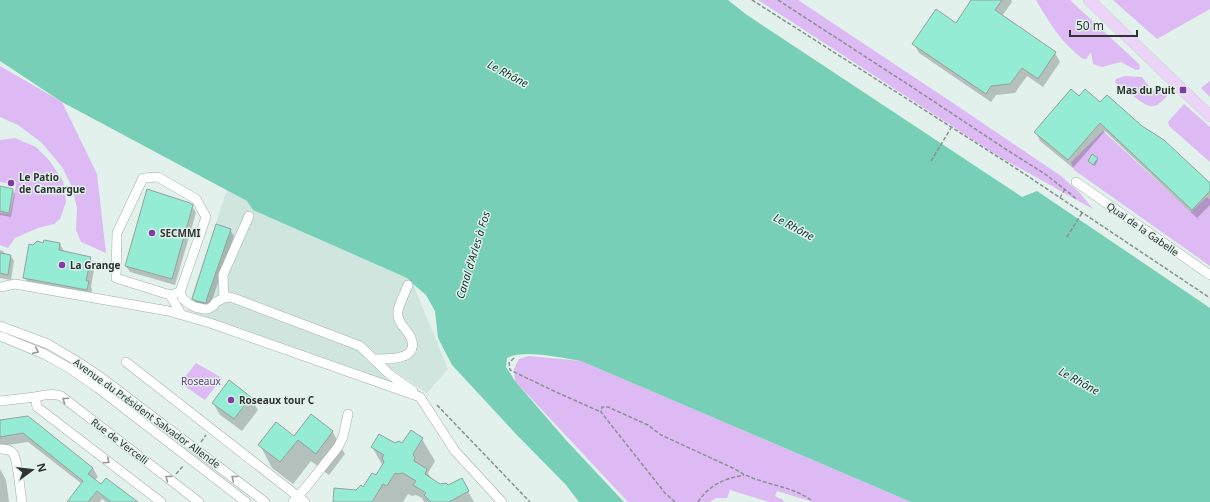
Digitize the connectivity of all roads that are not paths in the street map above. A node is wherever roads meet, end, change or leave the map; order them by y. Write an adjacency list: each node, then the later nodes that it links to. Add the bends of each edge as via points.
1 (1090, 0): 2 (main road)
2 (1210, 116)
3 (1076, 182): 5 (street, Quai de la Gabelle)
4 (249, 216): 12 (street, via 223,275)
5 (1210, 275)
6 (0, 281): 7 (street)
7 (15, 284): 9 (street); 13 (street)
8 (408, 286): 16 (street, via 398,312 399,320 411,338 410,352 405,356)
9 (0, 287)
10 (180, 292): 11 (street); 11 (street, via 206,217 196,199 158,177 143,178 117,233 116,278); 12 (street, via 183,299 195,308 208,309)
11 (170, 295): 13 (street)
12 (224, 298): 16 (street, via 236,299 360,346)
13 (181, 314): 19 (street)
14 (0, 326): 28 (street, Avenue du Président Salvador Allende, one-way to 14, via 75,360 42,341)
15 (0, 336): 27 (street, one-way to 27, via 44,354 98,388)
16 (373, 359): 19 (street)
17 (126, 362): 23 (street)
18 (36, 396): 20 (street, Rue de Vercelli); 25 (street, one-way to 25, via 37,407); 26 (street, Rue de Vercelli, one-way to 18, via 61,396)
19 (420, 397): 29 (street, via 455,451)
20 (0, 401)
21 (348, 414): 23 (street, via 338,447)
22 (0, 448): 24 (street, via 8,449 14,454)
23 (299, 500)
24 (22, 502)
25 (161, 502)
26 (199, 502)
27 (246, 502)
28 (265, 502)
29 (502, 502)

